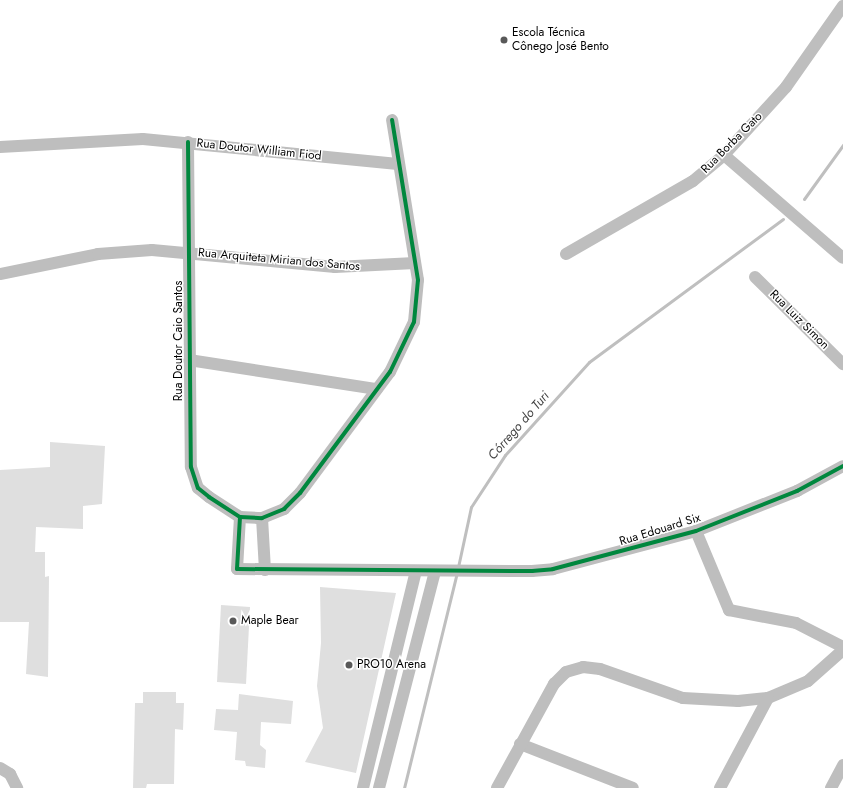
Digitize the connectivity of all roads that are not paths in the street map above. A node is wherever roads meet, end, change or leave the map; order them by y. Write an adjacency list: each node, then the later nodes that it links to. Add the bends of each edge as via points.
1 (843, 6): 5 (street, Rua Borba Gato, via 786,87)
2 (392, 120): 6 (street)
3 (188, 142): 4 (street, Rua Doutor William Fiod, via 102,139); 6 (street, Rua Doutor William Fiod); 7 (street, Rua Doutor Caio Santos)
4 (0, 147)
5 (724, 155): 8 (street, Rua Borba Gato, via 693,181); 9 (street)
6 (398, 164): 10 (street)
7 (189, 252): 10 (street, Rua Arquiteta Mirian dos Santos, via 335,267); 11 (street, Rua Arquiteta Mirian dos Santos, via 98,254); 13 (street, Rua Doutor Caio Santos)
8 (566, 254)
9 (843, 258)
10 (415, 263): 15 (street, via 418,288 414,322 405,345)
11 (0, 274)
12 (755, 277): 14 (street, Rua Luiz Simon)
13 (189, 360): 15 (street); 17 (street, Rua Doutor Caio Santos, via 193,476 198,488)
14 (843, 364)
15 (377, 389): 18 (street, via 300,493 284,509)
16 (843, 466): 19 (street, Rua Edouard Six, via 797,492)
17 (240, 517): 18 (street); 20 (street, Rua Edouard Six, via 237,569)
18 (262, 518): 20 (street)
19 (696, 531): 22 (street, Rua Edouard Six, via 553,569); 23 (street, via 729,610 796,623)
20 (265, 570): 21 (street, Rua Edouard Six)
21 (416, 572): 22 (street, Rua Edouard Six); 29 (street)
22 (435, 572): 30 (street)
23 (843, 649): 24 (street, via 808,681)
24 (768, 698): 25 (street, via 738,701 683,698 600,669 583,667 566,672 554,684); 33 (street)
25 (520, 744): 31 (street); 32 (street)
26 (843, 765): 34 (street)
27 (0, 768): 28 (street, via 10,774)
28 (17, 788)
29 (363, 788)
30 (379, 788)
31 (497, 788)
32 (633, 788)
33 (720, 788)
34 (831, 788)

